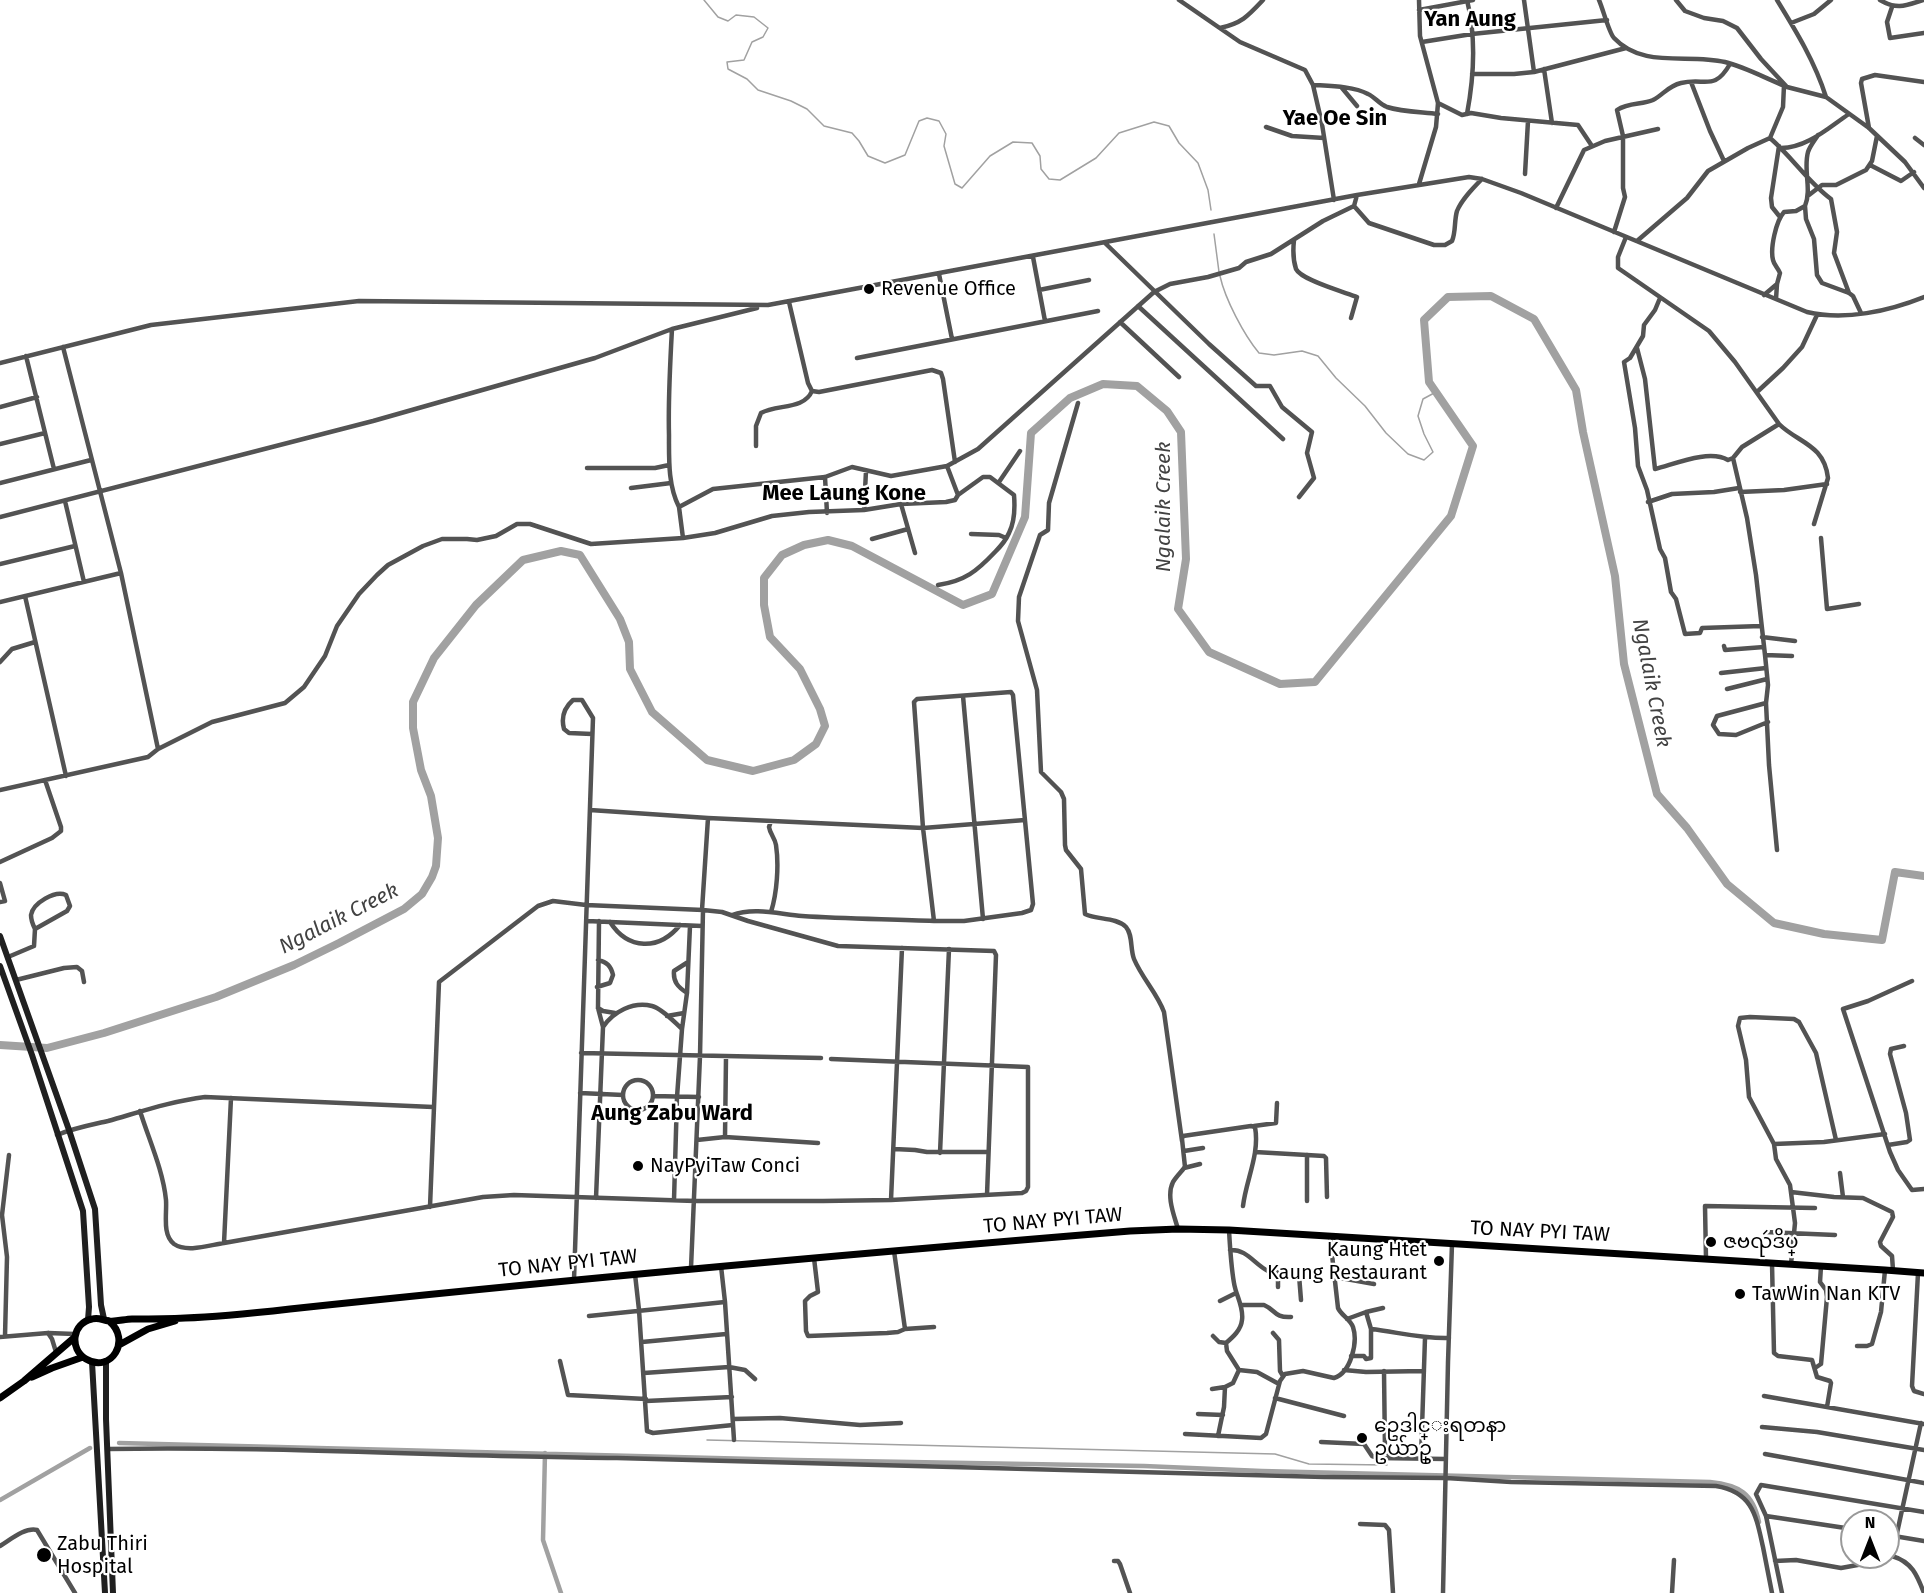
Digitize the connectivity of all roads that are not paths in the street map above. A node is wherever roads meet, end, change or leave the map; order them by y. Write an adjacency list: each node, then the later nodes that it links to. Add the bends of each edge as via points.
1 (1179, 0): 16 (street)
2 (1263, 0): 16 (street, via 1238,24)
3 (1419, 0): 13 (street)
4 (1469, 0): 13 (street); 19 (street)
5 (1524, 0): 17 (street)
6 (1600, 0): 14 (street)
7 (1676, 0): 29 (street, via 1685,11 1737,28)
8 (1777, 0): 15 (street)
9 (1831, 0): 15 (street, via 1814,14)
10 (1880, 0): 12 (street)
11 (1923, 0): 12 (street)
12 (1892, 7): 18 (street, via 1887,22 1890,38)
13 (1419, 10): 20 (street)
14 (1608, 20): 17 (street); 21 (street, via 1612,37)
15 (1791, 22): 31 (street, via 1820,77)
16 (1220, 28): 28 (street, via 1246,45 1305,70)
17 (1527, 28): 19 (street); 24 (street)
18 (1924, 33)
19 (1472, 34): 20 (street); 25 (street)
20 (1422, 42): 32 (street)
21 (1626, 48): 22 (street, via 1658,58); 23 (street)
22 (1730, 64): 26 (street, via 1713,81); 29 (street)
23 (1544, 69): 24 (street); 38 (street)
24 (1534, 72): 25 (street)
25 (1472, 74): 35 (street)
26 (1691, 82): 43 (street, via 1674,85 1656,98 1617,110); 51 (street)
27 (1924, 82): 40 (street, via 1875,75 1862,79)
28 (1313, 85): 30 (street); 45 (street)
29 (1785, 86): 31 (street); 46 (street, via 1783,107)
30 (1342, 88): 33 (street); 34 (street, via 1365,92 1390,108)
31 (1826, 97): 36 (street)
32 (1438, 103): 34 (street); 35 (street)
33 (1357, 106)
34 (1438, 114): 57 (street)
35 (1467, 114): 37 (street)
36 (1849, 114): 40 (street); 42 (street)
37 (1528, 121): 38 (street); 54 (street)
38 (1552, 123): 49 (street, via 1578,124)
39 (1266, 127): 45 (street, via 1292,136)
40 (1869, 128): 44 (street)
41 (1658, 129): 43 (street)
42 (1818, 135): 50 (street, via 1796,147); 55 (street, via 1809,151)
43 (1623, 136): 49 (street); 71 (street, via 1625,197)
44 (1877, 136): 52 (street); 53 (street)
45 (1324, 138): 64 (street)
46 (1770, 138): 50 (street); 51 (street)
47 (1915, 138): 48 (street)
48 (1924, 145)
49 (1592, 146): 67 (street, via 1582,152)
50 (1780, 147): 55 (street); 69 (street, via 1771,198)
51 (1724, 161): 74 (street, via 1708,171 1687,198)
52 (1870, 165): 53 (street, via 1901,181); 58 (street)
53 (1914, 172): 59 (street)
54 (1525, 174)
55 (1807, 175): 60 (street); 63 (street)
56 (1482, 179): 57 (street, via 1455,178); 65 (street, via 1458,211 1455,235 1445,245 1434,245 1369,223); 67 (street)
57 (1419, 184): 61 (street)
58 (1832, 186): 60 (street); 62 (street)
59 (1924, 188)
60 (1816, 189): 62 (street); 63 (street)
61 (1357, 195): 64 (street); 65 (street)
62 (1826, 196): 63 (street); 82 (street, via 1831,200 1837,232 1834,254)
63 (1808, 197): 66 (street)
64 (1334, 200): 75 (street)
65 (1354, 206): 73 (street)
66 (1805, 206): 68 (street); 70 (street)
67 (1556, 208): 71 (street)
68 (1790, 211): 69 (street); 70 (street)
69 (1780, 217): 79 (street, via 1772,254 1780,273)
70 (1806, 219): 82 (street, via 1814,239 1817,275 1822,282)
71 (1614, 232): 72 (street)
72 (1626, 237): 74 (street); 85 (street, via 1618,268)
73 (1294, 240): 81 (street, via 1239,268 1170,284); 93 (street, via 1299,274 1357,297)
74 (1636, 241): 83 (street)
75 (1105, 243): 76 (street); 81 (street)
76 (1033, 257): 77 (street); 80 (street)
77 (939, 274): 87 (street); 97 (street)
78 (1089, 280): 80 (street)
79 (1777, 284): 83 (street); 86 (street)
80 (1039, 290): 94 (street)
81 (1154, 292): 89 (street); 132 (street, via 1256,386 1270,386 1282,407 1312,432 1307,453 1314,478)
82 (1849, 293): 91 (street)
83 (1764, 294): 86 (street)
84 (1924, 297): 91 (street)
85 (1660, 298): 98 (street); 105 (street, via 1709,331)
86 (1776, 299): 92 (street)
87 (789, 302): 88 (street); 104 (street)
88 (768, 305): 96 (street); 99 (street, via 359,301 151,326)
89 (1137, 306): 95 (street); 111 (street)
90 (1098, 311): 94 (street)
91 (1861, 313): 92 (street)
92 (1817, 315): 105 (street, via 1802,347)
93 (1351, 318)
94 (1045, 321): 97 (street)
95 (1120, 322): 103 (street); 117 (street, via 978,450)
96 (672, 329): 118 (street); 130 (street, via 595,358)
97 (952, 339): 101 (street)
98 (1636, 346): 115 (street, via 1645,379 1655,469 1711,455); 134 (street, via 1624,362 1638,466)
99 (63, 347): 100 (street); 116 (street)
100 (26, 356): 102 (street); 106 (street)
101 (857, 358)
102 (0, 363)
103 (1179, 377)
104 (812, 390): 113 (street, via 802,402 761,413); 117 (street, via 819,392 932,370 941,373)
105 (1757, 393): 109 (street)
106 (37, 398): 108 (street); 110 (street)
107 (1078, 403): 248 (street, via 1049,503 1048,530 1040,535 1019,597 1018,621 1037,690 1041,772 1064,799 1065,846 1081,868 1085,914 1127,928 1135,962 1160,1000)
108 (0, 407)
109 (1779, 424): 115 (street, via 1742,447); 127 (street, via 1808,443 1822,459)
110 (45, 433): 112 (street); 121 (street)
111 (1283, 439)
112 (0, 444)
113 (756, 446)
114 (1020, 451): 124 (street)
115 (1733, 458): 129 (street)
116 (92, 460): 121 (street); 130 (street)
117 (955, 462): 119 (street)
118 (669, 465): 120 (street); 126 (street)
119 (947, 466): 122 (street, via 891,476); 131 (street)
120 (587, 468)
121 (54, 469): 125 (street)
122 (866, 471): 123 (street, via 852,466); 137 (street)
123 (825, 477): 136 (street, via 713,489); 138 (street)
124 (999, 482): 131 (street, via 983,477); 144 (street, via 1014,495 1013,518)
125 (0, 483)
126 (671, 483): 128 (street); 136 (street)
127 (1827, 484): 129 (street); 140 (street)
128 (632, 488)
129 (1739, 490): 134 (street, via 1672,494); 156 (street, via 1747,518)
130 (99, 492): 133 (street); 150 (street)
131 (958, 495): 135 (street, via 946,502)
132 (1299, 497)
133 (65, 501): 139 (street); 147 (street)
134 (1648, 502): 156 (street, via 1685,634 1700,633 1702,628)
135 (901, 504): 137 (street); 141 (street)
136 (679, 507): 143 (street)
137 (864, 510): 138 (street)
138 (827, 513): 143 (street, via 772,516)
139 (0, 517)
140 (1814, 524)
141 (908, 529): 146 (street); 148 (street)
142 (971, 534): 144 (street)
143 (683, 538): 175 (street, via 591,544 530,524 517,524 496,536 442,539 423,546 388,565 359,594 337,626 326,656 304,687 285,702 212,722)
144 (1006, 538): 152 (street, via 979,570)
145 (1821, 538): 155 (street, via 1827,609)
146 (873, 539)
147 (75, 546): 149 (street); 151 (street)
148 (915, 553)
149 (0, 564)
150 (121, 573): 151 (street); 175 (street)
151 (84, 582): 153 (street)
152 (938, 585)
153 (25, 596): 154 (street); 159 (street)
154 (0, 600)
155 (1859, 604)
156 (1761, 626): 157 (street)
157 (1762, 637): 158 (street); 162 (street)
158 (1796, 641)
159 (35, 642): 161 (street); 176 (street)
160 (1724, 646): 162 (street, via 1725,650)
161 (20, 647): 163 (street); 166 (street, via 12,649)
162 (1764, 647): 164 (street)
163 (20, 654)
164 (1765, 655): 165 (street); 167 (street)
165 (1792, 656)
166 (0, 662)
167 (1766, 668): 168 (street); 169 (street)
168 (1721, 673)
169 (1767, 679): 170 (street); 172 (street)
170 (1727, 689)
171 (963, 696): 181 (street, via 1013,694); 183 (street); 184 (street, via 914,702)
172 (1766, 703): 173 (street); 173 (street, via 1717,716 1713,725 1719,734 1736,735)
173 (1768, 722): 185 (street)
174 (592, 734): 174 (street, via 569,733 564,729 563,717 573,700 582,700 592,716); 179 (street)
175 (158, 749): 176 (street, via 148,757)
176 (66, 776): 177 (street)
177 (45, 780): 178 (street); 186 (street, via 61,831)
178 (0, 790)
179 (590, 810): 180 (street); 189 (street)
180 (708, 818): 182 (street); 190 (street)
181 (1025, 820): 183 (street); 193 (street, via 1032,908 1026,913)
182 (771, 821): 184 (street); 191 (street, via 769,827 777,853 776,896)
183 (975, 824): 184 (street); 193 (street)
184 (923, 828): 196 (street)
185 (1777, 850)
186 (0, 862)
187 (0, 883): 188 (street, via 5,900)
188 (0, 902)
189 (586, 905): 190 (street); 194 (street); 239 (street, via 553,901 538,906 439,982)
190 (703, 910): 192 (street); 200 (street)
191 (771, 912): 192 (street); 196 (street)
192 (732, 915): 203 (street, via 838,946)
193 (983, 919): 196 (street)
194 (587, 921): 195 (street); 221 (street)
195 (599, 921): 197 (street); 206 (street)
196 (934, 921)
197 (610, 922): 198 (street); 198 (street, via 628,941 636,943 662,941)
198 (680, 925): 199 (street)
199 (690, 926): 200 (street); 207 (street)
200 (702, 926): 224 (street)
201 (35, 929): 201 (street, via 67,911 70,906 66,895 46,897 34,909 31,914); 205 (street, via 34,946)
202 (0, 936): 205 (main road)
203 (902, 948): 204 (street); 228 (street)
204 (949, 949): 229 (street); 230 (street, via 992,950 996,954)
205 (8, 957): 209 (main road)
206 (598, 960): 212 (street); 212 (street, via 610,966 613,975 610,983)
207 (688, 962): 213 (street); 213 (street, via 674,971 673,978)
208 (0, 966): 244 (main road)
209 (16, 980): 211 (street, via 76,967 82,971); 242 (main road)
210 (1912, 981): 243 (street, via 1843,1009)
211 (84, 982)
212 (597, 987): 214 (street)
213 (687, 993): 216 (street)
214 (598, 1008): 215 (street); 218 (street)
215 (616, 1012): 217 (street, via 635,1005 652,1006); 218 (street)
216 (684, 1013): 217 (street); 219 (street)
217 (667, 1016): 219 (street)
218 (603, 1027): 222 (street)
219 (682, 1029): 223 (street)
220 (1904, 1046): 251 (street, via 1891,1049 1890,1054 1910,1140)
221 (581, 1053): 222 (street); 231 (street)
222 (602, 1053): 223 (street); 232 (street)
223 (679, 1056): 224 (street); 235 (street)
224 (700, 1056): 225 (street); 236 (street)
225 (726, 1057): 226 (street); 245 (street)
226 (821, 1058)
227 (831, 1059): 228 (street)
228 (897, 1062): 229 (street); 253 (street)
229 (944, 1064): 230 (street); 257 (street)
230 (992, 1065): 255 (street); 267 (street, via 1029,1069 1028,1187 1022,1193)
231 (580, 1093): 232 (street); 270 (street)
232 (600, 1094): 233 (street); 271 (street)
233 (623, 1095): 234 (street, via 630,1108 639,1110 648,1106); 234 (street, via 630,1082 641,1081 650,1086)
234 (653, 1096): 235 (street)
235 (677, 1097): 236 (street); 272 (street)
236 (699, 1097): 246 (street)
237 (231, 1098): 239 (street); 240 (street, via 192,1099); 286 (street)
238 (1277, 1103): 241 (street, via 1276,1122)
239 (433, 1107): 277 (street)
240 (140, 1111): 242 (street); 286 (street, via 164,1187 170,1240 182,1248)
241 (1254, 1126): 248 (street, via 1183,1136); 256 (street)
242 (69, 1130): 244 (street); 260 (main road)
243 (1885, 1134): 247 (street); 251 (street)
244 (57, 1135): 262 (main road)
245 (725, 1137): 246 (street); 249 (street)
246 (697, 1140): 274 (street)
247 (1836, 1140): 250 (street); 250 (street, via 1816,1053 1799,1023 1794,1019 1740,1018 1749,1097)
248 (1182, 1141): 254 (street)
249 (818, 1143)
250 (1774, 1144): 266 (street, via 1776,1159)
251 (1888, 1145): 265 (street, via 1911,1189)
252 (1203, 1148): 254 (street)
253 (894, 1149): 257 (street); 273 (street)
254 (1184, 1151): 263 (street)
255 (988, 1152): 257 (street); 267 (street)
256 (1255, 1152): 259 (street); 276 (street)
257 (940, 1153)
258 (9, 1155): 325 (street, via 2,1215 7,1257)
259 (1307, 1155): 268 (street, via 1326,1157); 275 (street)
260 (79, 1163): 262 (street); 318 (main road, via 95,1209 101,1305)
261 (1200, 1164): 263 (street)
262 (68, 1167): 317 (main road, via 83,1211)
263 (1184, 1168): 280 (street, via 1170,1189)
264 (1840, 1173): 269 (street)
265 (1924, 1189)
266 (1791, 1192): 269 (street); 278 (street)
267 (987, 1195): 273 (street)
268 (1327, 1197)
269 (1843, 1197): 297 (street, via 1863,1198 1892,1212 1880,1242 1893,1256)
270 (577, 1198): 271 (street); 277 (street, via 514,1195); 302 (street)
271 (596, 1198): 272 (street)
272 (674, 1200): 274 (street)
273 (891, 1200): 274 (street)
274 (695, 1201): 296 (street)
275 (1307, 1201)
276 (1243, 1206)
277 (430, 1207): 286 (street)
278 (1793, 1208): 279 (street); 283 (street); 291 (street, via 1705,1206)
279 (1815, 1208)
280 (1178, 1229): 281 (main road, TO NAY PYI TAW); 289 (main road, TO NAY PYI TAW)
281 (1229, 1230): 285 (main road, TO NAY PYI TAW); 288 (street)
282 (1765, 1232): 283 (street)
283 (1795, 1233): 284 (street); 293 (street)
284 (1835, 1235)
285 (1330, 1237): 287 (main road, TO NAY PYI TAW); 301 (street)
286 (224, 1243)
287 (1452, 1244): 291 (main road, TO NAY PYI TAW); 329 (street)
288 (1230, 1250): 298 (street, via 1241,1251 1266,1270); 305 (street)
289 (894, 1251): 290 (main road, TO NAY PYI TAW); 320 (street)
290 (814, 1258): 294 (main road, TO NAY PYI TAW); 320 (street, via 818,1292 805,1301 808,1336)
291 (1707, 1259): 292 (main road, TO NAY PYI TAW)
292 (1772, 1263): 293 (main road, TO NAY PYI TAW); 341 (street, via 1774,1353 1812,1360)
293 (1791, 1264): 295 (main road, TO NAY PYI TAW)
294 (722, 1266): 296 (main road, TO NAY PYI TAW); 308 (street)
295 (1821, 1266): 297 (main road, TO NAY PYI TAW); 341 (street, via 1820,1282 1827,1297 1821,1364)
296 (691, 1268): 300 (main road, TO NAY PYI TAW)
297 (1889, 1270): 299 (main road, TO NAY PYI TAW); 333 (street, via 1872,1344)
298 (1278, 1273): 304 (street); 306 (street, via 1299,1273)
299 (1921, 1273): 353 (street, via 1912,1386 1914,1391)
300 (635, 1274): 302 (main road, TO NAY PYI TAW); 311 (street)
301 (1335, 1277): 303 (street); 316 (street, via 1338,1308)
302 (574, 1280): 315 (main road, TO NAY PYI TAW)
303 (1374, 1284)
304 (1278, 1287)
305 (1236, 1293): 307 (street); 309 (street)
306 (1301, 1300)
307 (1220, 1301)
308 (725, 1302): 311 (street); 324 (street)
309 (1241, 1305): 314 (street, via 1264,1305 1275,1315); 331 (street, via 1242,1323)
310 (1383, 1308): 312 (street)
311 (639, 1310): 313 (street); 330 (street)
312 (1366, 1312): 316 (street); 321 (street)
313 (589, 1316)
314 (1291, 1317)
315 (186, 1318): 318 (main road); 332 (main road, via 148,1329)
316 (1347, 1319): 335 (street, via 1353,1330)
317 (87, 1320): 318 (main road); 326 (main road)
318 (107, 1320): 332 (main road, via 118,1331)
319 (934, 1327): 320 (street)
320 (905, 1329)
321 (1371, 1329): 328 (street); 335 (street, via 1371,1359)
322 (48, 1333): 325 (street); 326 (street); 334 (street)
323 (1273, 1333): 347 (street, via 1280,1340)
324 (726, 1334): 330 (street); 340 (street)
325 (3, 1336)
326 (75, 1336): 334 (main road); 336 (main road)
327 (1212, 1336): 331 (street)
328 (1425, 1338): 329 (street); 345 (street)
329 (1449, 1338): 377 (street)
330 (642, 1342): 346 (street)
331 (1226, 1343): 342 (street)
332 (119, 1345): 337 (main road)
333 (1857, 1346)
334 (56, 1352): 349 (main road)
335 (1351, 1356): 343 (street)
336 (83, 1357): 339 (main road); 349 (main road)
337 (106, 1361): 339 (main road); 372 (main road)
338 (560, 1361): 358 (street, via 568,1395)
339 (92, 1362): 396 (main road)
340 (729, 1366): 346 (street); 348 (street, via 745,1370); 356 (street)
341 (1815, 1368): 359 (street, via 1817,1377 1831,1383)
342 (1239, 1370): 350 (street, via 1257,1372); 351 (street, via 1234,1382)
343 (1344, 1370): 344 (street); 347 (street, via 1334,1378 1303,1371)
344 (1384, 1371): 345 (street); 375 (street, via 1385,1452)
345 (1424, 1371): 376 (street)
346 (644, 1373): 358 (street)
347 (1283, 1376): 350 (street)
348 (755, 1379)
349 (24, 1381): 355 (main road)
350 (1279, 1384): 357 (street)
351 (1225, 1388): 352 (street); 361 (street)
352 (1212, 1389)
353 (1924, 1394)
354 (1764, 1396): 359 (street)
355 (0, 1398)
356 (732, 1398): 358 (street); 363 (street)
357 (1275, 1398): 362 (street); 368 (street, via 1263,1437)
358 (646, 1400): 363 (street, via 650,1433)
359 (1827, 1407): 365 (street)
360 (1198, 1414): 361 (street)
361 (1223, 1415): 368 (street)
362 (1344, 1416)
363 (733, 1422): 364 (street, via 780,1418 860,1425); 369 (street)
364 (901, 1424)
365 (1922, 1424): 371 (street)
366 (1762, 1427): 371 (street)
367 (1185, 1434): 368 (street)
368 (1218, 1436)
369 (734, 1440)
370 (1321, 1442): 375 (street, via 1364,1444 1372,1456)
371 (1915, 1448): 373 (street); 379 (street)
372 (107, 1449): 378 (street, via 1324,1477); 397 (main road)
373 (1924, 1450)
374 (1765, 1454): 379 (street)
375 (1389, 1458): 376 (street)
376 (1422, 1458): 377 (street)
377 (1446, 1459): 378 (street)
378 (1446, 1476): 400 (street); 402 (street, via 1511,1482 1716,1486 1732,1490 1754,1511)
379 (1909, 1480): 380 (street); 381 (street)
380 (1924, 1483)
381 (1903, 1508): 382 (street); 383 (street, via 1761,1485 1756,1494); 384 (street)
382 (1924, 1512)
383 (1766, 1516): 386 (street); 393 (street)
384 (1900, 1522)
385 (1360, 1524): 399 (street, via 1385,1526 1389,1530)
386 (1840, 1527)
387 (1900, 1537): 388 (street)
388 (1924, 1541)
389 (0, 1546): 395 (street, via 26,1531 37,1530)
390 (1900, 1559): 404 (street, via 1907,1562)
391 (1674, 1560): 401 (street)
392 (1114, 1561): 398 (street, via 1120,1564)
393 (1775, 1561): 394 (street, via 1796,1560); 403 (street)
394 (1840, 1568)
395 (75, 1593)
396 (105, 1593)
397 (113, 1593)
398 (1130, 1593)
399 (1393, 1593)
400 (1443, 1593)
401 (1672, 1593)
402 (1772, 1593)
403 (1782, 1593)
404 (1924, 1593)

